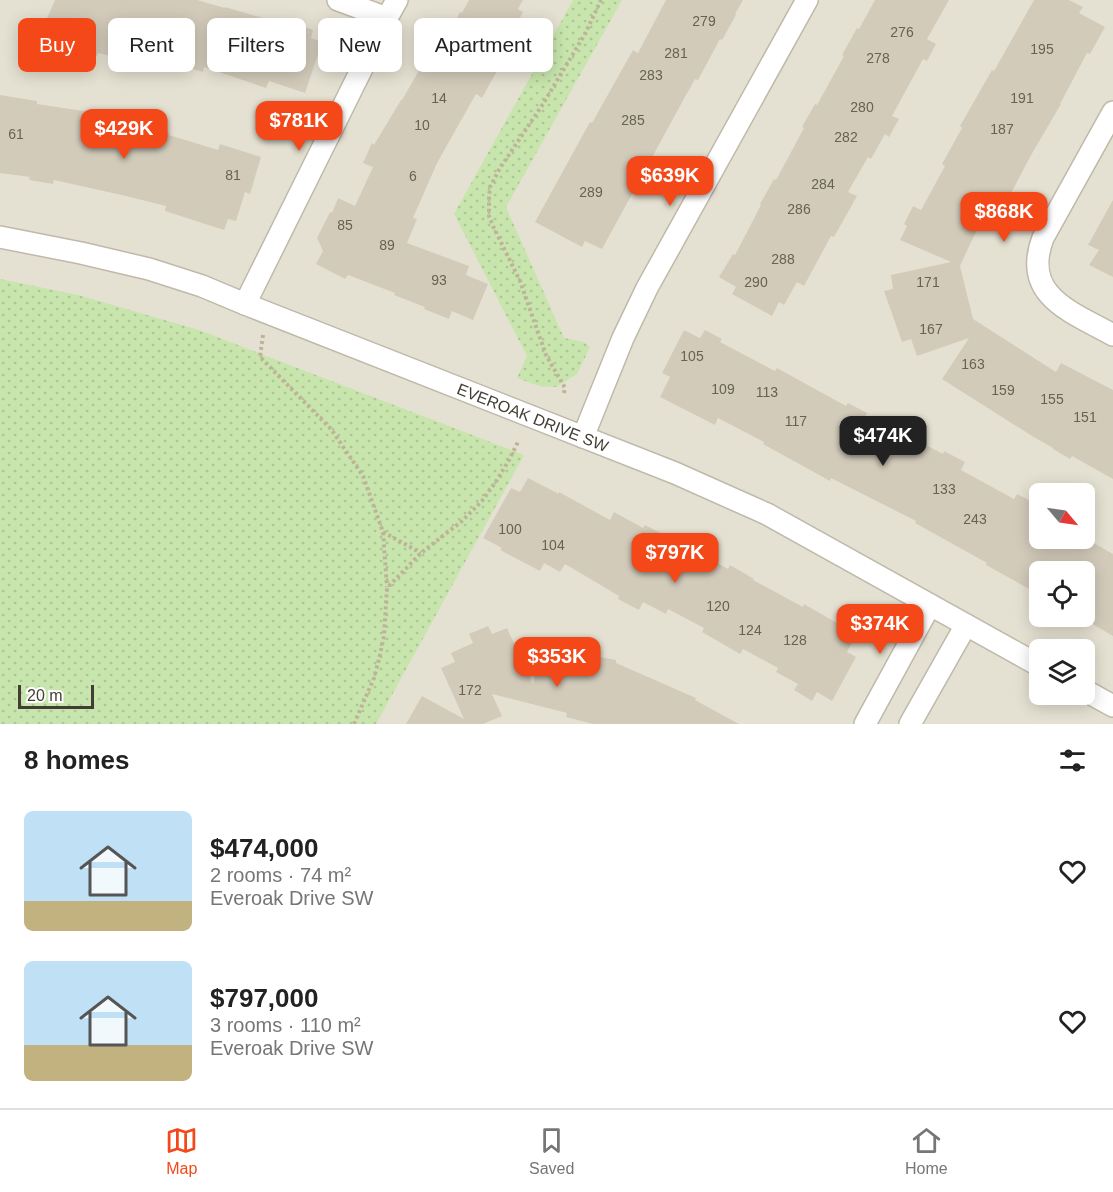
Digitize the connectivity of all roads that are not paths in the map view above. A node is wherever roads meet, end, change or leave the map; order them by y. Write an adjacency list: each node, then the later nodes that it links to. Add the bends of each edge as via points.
1 (338, 0): 3 (street)
2 (807, 0): 8 (street, via 648,288)
3 (392, 9): 6 (street)
4 (1113, 112): 7 (street, via 1043,238 1037,265 1041,282 1054,300)
5 (0, 237): 6 (street, EVEROAK DRIVE SW, via 148,269)
6 (245, 304): 8 (street, EVEROAK DRIVE SW)
7 (1113, 335)
8 (583, 437): 9 (street, EVEROAK DRIVE SW, via 767,514)
9 (930, 605): 10 (street, EVEROAK DRIVE SW); 14 (street)
10 (966, 625): 11 (street, EVEROAK DRIVE SW); 15 (street)
11 (1029, 660)
12 (1095, 696): 13 (street)
13 (1113, 706)
14 (865, 724)
15 (910, 724)

